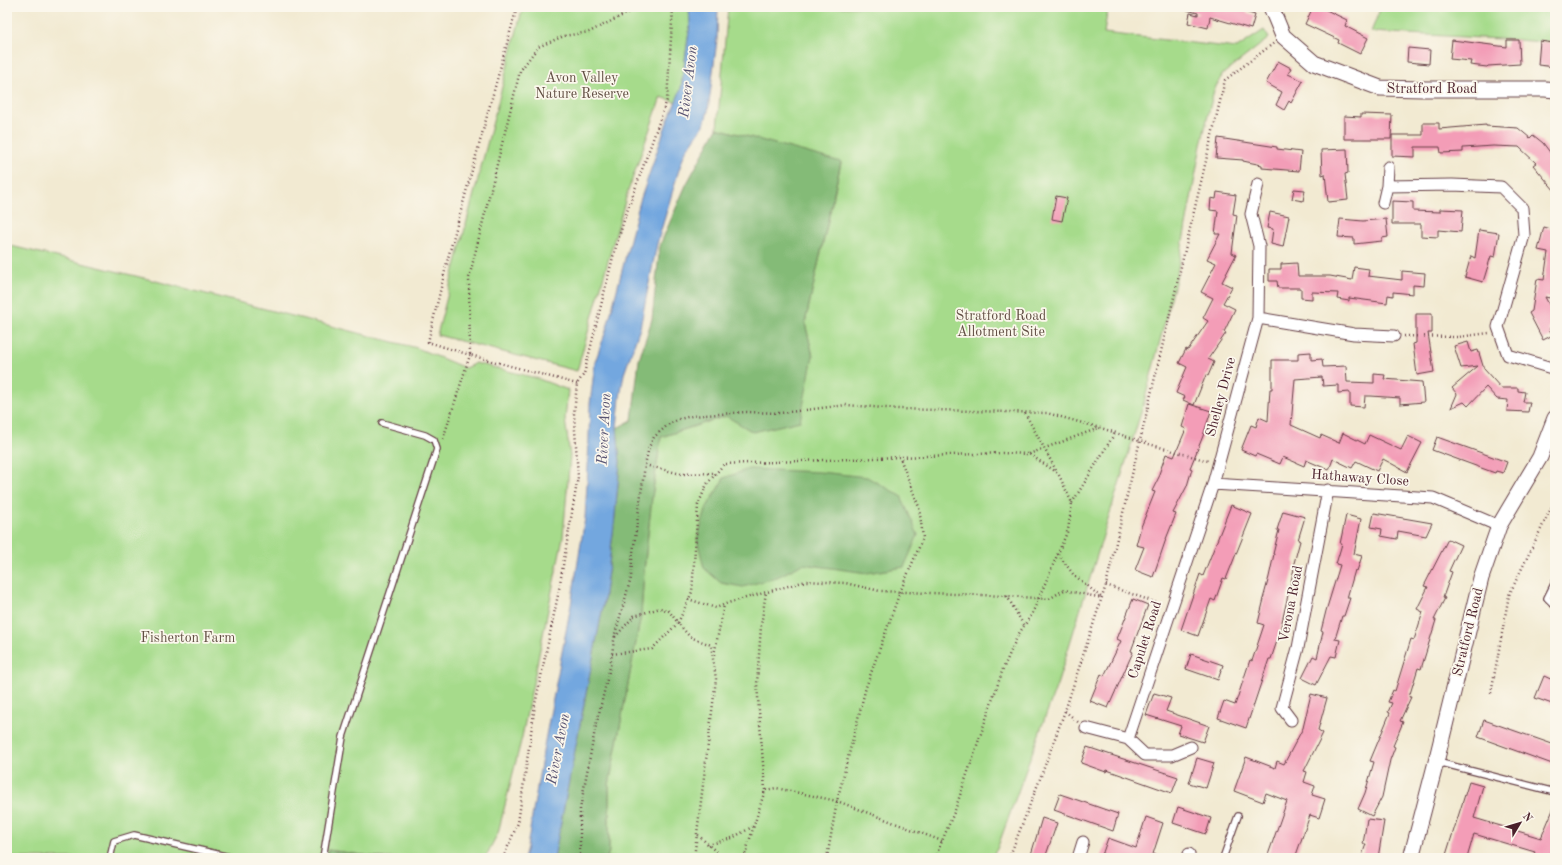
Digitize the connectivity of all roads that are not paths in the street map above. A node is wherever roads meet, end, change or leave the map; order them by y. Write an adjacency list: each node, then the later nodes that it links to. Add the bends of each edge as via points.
1 (1271, 7): 2 (street, Stratford Road, via 1283,36 1314,63 1380,88)
2 (1555, 90)
3 (1388, 167): 5 (street)
4 (1258, 184): 7 (street, Shelley Drive, via 1251,214 1259,246)
5 (1387, 186): 6 (street); 9 (street, via 1502,187 1522,208 1524,235 1498,327 1508,356)
6 (1383, 203)
7 (1258, 318): 8 (street, via 1354,334); 12 (street, Shelley Drive)
8 (1394, 336)
9 (1555, 369)
10 (1555, 418): 14 (street, Stratford Road, via 1540,457)
11 (382, 423): 27 (lane, via 424,435 434,440 437,448 342,736)
12 (1213, 484): 13 (street, Hathaway Close); 19 (street, Capulet Road)
13 (1328, 490): 14 (street, Hathaway Close, via 1433,498); 17 (street, Verona Road, via 1298,648 1282,708)
14 (1499, 526): 21 (street, Stratford Road, via 1481,578)
15 (1555, 582): 16 (lane, via 1547,598)
16 (1555, 606)
17 (1291, 720)
18 (1086, 728): 19 (street)
19 (1128, 739): 20 (street, via 1145,755 1172,755)
20 (1190, 747)
21 (1436, 762): 22 (lane); 30 (street, Stratford Road)
22 (1555, 792)
23 (1238, 816): 29 (lane)
24 (1083, 842): 28 (street)
25 (110, 858): 26 (lane, via 114,841 134,835)
26 (234, 858)
27 (323, 858)
28 (1078, 858)
29 (1223, 858)
30 (1411, 858)

